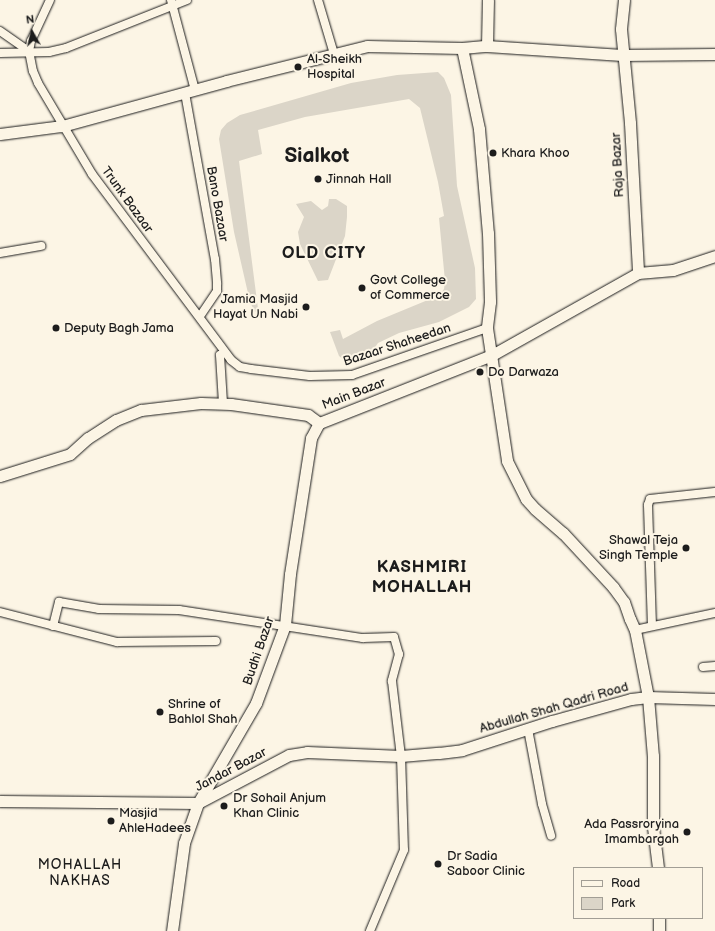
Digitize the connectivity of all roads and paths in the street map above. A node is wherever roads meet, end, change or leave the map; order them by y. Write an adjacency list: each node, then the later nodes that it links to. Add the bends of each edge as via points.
1 (50, 0): 10 (street)
2 (187, 0): 6 (street)
3 (318, 0): 12 (street)
4 (488, 0): 8 (street)
5 (624, 0): 14 (street, Raja Bazar, via 620,29)
6 (172, 3): 10 (street, via 78,45 55,51); 15 (street, Bano Bazaar)
7 (0, 30): 10 (street)
8 (487, 46): 9 (street); 14 (street)
9 (462, 48): 12 (street, via 367,46); 23 (street, via 479,129 488,233 490,302)
10 (29, 51): 11 (street); 16 (street, Trunk Bazaar, via 38,83)
11 (0, 53)
12 (334, 54): 15 (street)
13 (715, 54): 14 (street)
14 (622, 55): 21 (street, Raja Bazar, via 630,123)
15 (190, 91): 16 (street); 22 (street, Bano Bazaar, via 217,284 217,291)
16 (62, 126): 17 (street); 22 (street, Trunk Bazaar, via 92,174)
17 (0, 134)
18 (41, 246): 19 (street)
19 (0, 254)
20 (715, 256): 21 (street, via 673,270)
21 (638, 273): 25 (street, Main Bazar)
22 (200, 316): 24 (street, Trunk Bazaar)
23 (487, 328): 24 (street, Bazaar Shaheedan, via 352,375 310,376 251,369 240,367); 25 (street)
24 (224, 353): 26 (street, via 220,355)
25 (492, 355): 27 (street, Main Bazar); 35 (street, via 507,461 519,488 535,510 564,533 613,587 624,602)
26 (223, 404): 27 (street, Main Bazar, via 308,415); 28 (street, Main Bazar, via 201,403 141,410 116,420 88,438 70,454)
27 (319, 423): 32 (street, Budhi Bazar, via 311,438 290,574)
28 (0, 476)
29 (715, 492): 34 (street, via 650,499 648,505)
30 (0, 612): 33 (street)
31 (715, 613): 34 (street)
32 (285, 625): 33 (street, via 179,610 99,609 59,602); 42 (street, via 363,638 394,637 399,654 392,681); 44 (street, Budhi Bazar, via 256,703)
33 (53, 626): 36 (street, via 117,642)
34 (652, 626): 35 (street)
35 (634, 630): 39 (street)
36 (216, 641)
37 (715, 666): 38 (street)
38 (703, 668)
39 (648, 697): 40 (street, Abdullah Shah Qadri Road); 41 (street, Abdullah Shah Qadri Road, via 610,704); 46 (street, via 653,756 653,827)
40 (715, 699)
41 (528, 729): 42 (street, Abdullah Shah Qadri Road, via 462,750); 45 (street, via 542,804)
42 (401, 756): 44 (street, Jandar Bazar, via 307,752 288,755); 49 (street, via 404,850)
43 (0, 801): 44 (street, Jandar Bazar)
44 (198, 803): 48 (street, Budhi Bazar, via 184,842)
45 (551, 836)
46 (658, 867)
47 (659, 919): 50 (street)
48 (172, 931)
49 (370, 931)
50 (659, 931)

